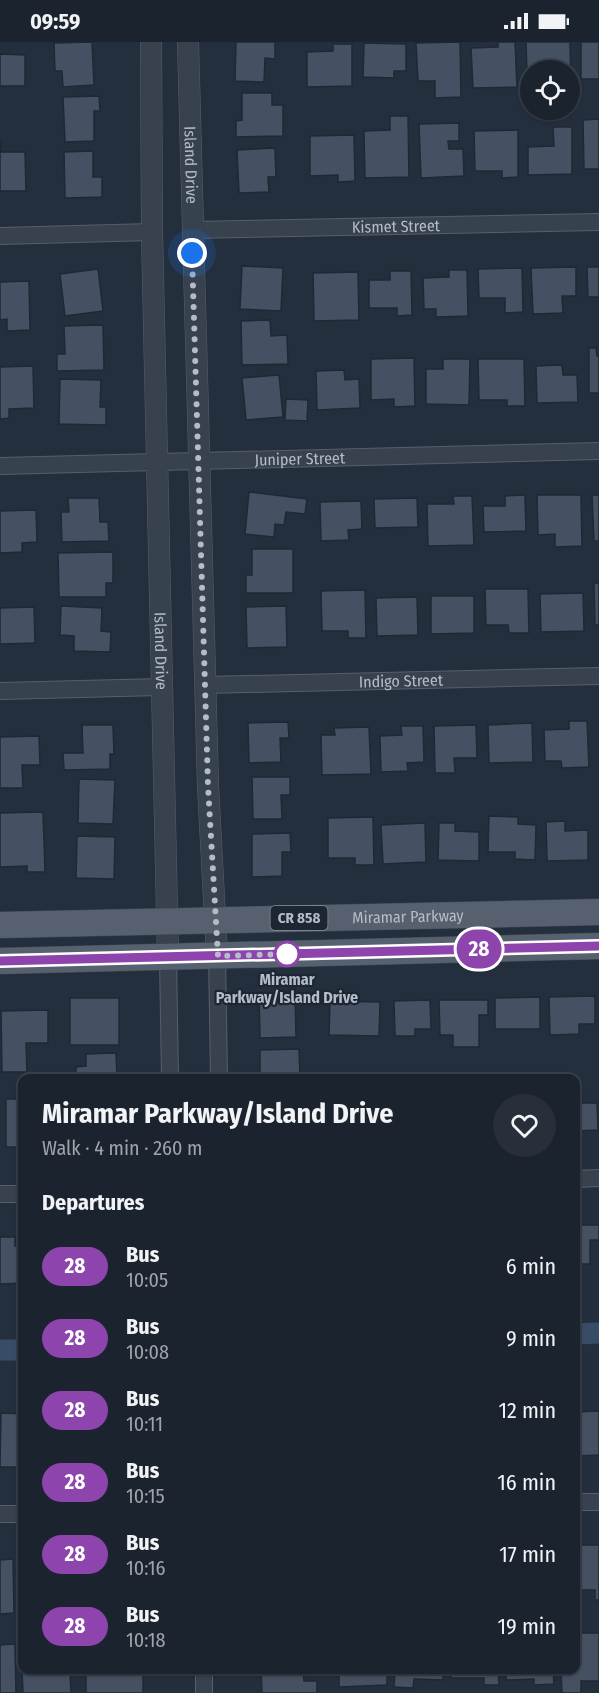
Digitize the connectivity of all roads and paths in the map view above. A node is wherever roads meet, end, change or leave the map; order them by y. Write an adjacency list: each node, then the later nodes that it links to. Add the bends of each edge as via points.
1 (151, 42): 5 (street, Island Drive)
2 (188, 42): 4 (street, Island Drive)
3 (599, 222): 4 (street, Kismet Street)
4 (192, 230): 8 (street, Island Drive)
5 (152, 232): 6 (street); 9 (street, Island Drive)
6 (0, 236)
7 (599, 451): 8 (street, Juniper Street)
8 (198, 461): 9 (street, Juniper Street); 12 (street, Island Drive)
9 (156, 462): 10 (street, Juniper Street); 13 (street, Island Drive)
10 (0, 466)
11 (599, 676): 12 (street, Indigo Street)
12 (205, 685): 16 (street, Island Drive)
13 (161, 687): 14 (street); 17 (street, Island Drive)
14 (0, 691)
15 (599, 912): 16 (main road, Miramar Parkway / CR 858)
16 (215, 920): 17 (main road, Miramar Parkway / CR 858); 20 (street, Island Drive)
17 (167, 921): 18 (main road, Miramar Parkway / CR 858); 21 (street, Island Drive)
18 (0, 925)
19 (599, 946): 20 (main road, CR 858)
20 (218, 956): 21 (main road, CR 858); 24 (street, Island Drive)
21 (168, 957): 22 (main road, CR 858); 23 (street, Island Drive)
22 (0, 961)
23 (170, 1074)
24 (219, 1074)
25 (599, 1178): 26 (street)
26 (580, 1179)
27 (0, 1194): 28 (street)
28 (18, 1194)
29 (580, 1502): 30 (street)
30 (599, 1502)
31 (0, 1514): 32 (street)
32 (18, 1514)
33 (204, 1674): 34 (street)
34 (204, 1693)

